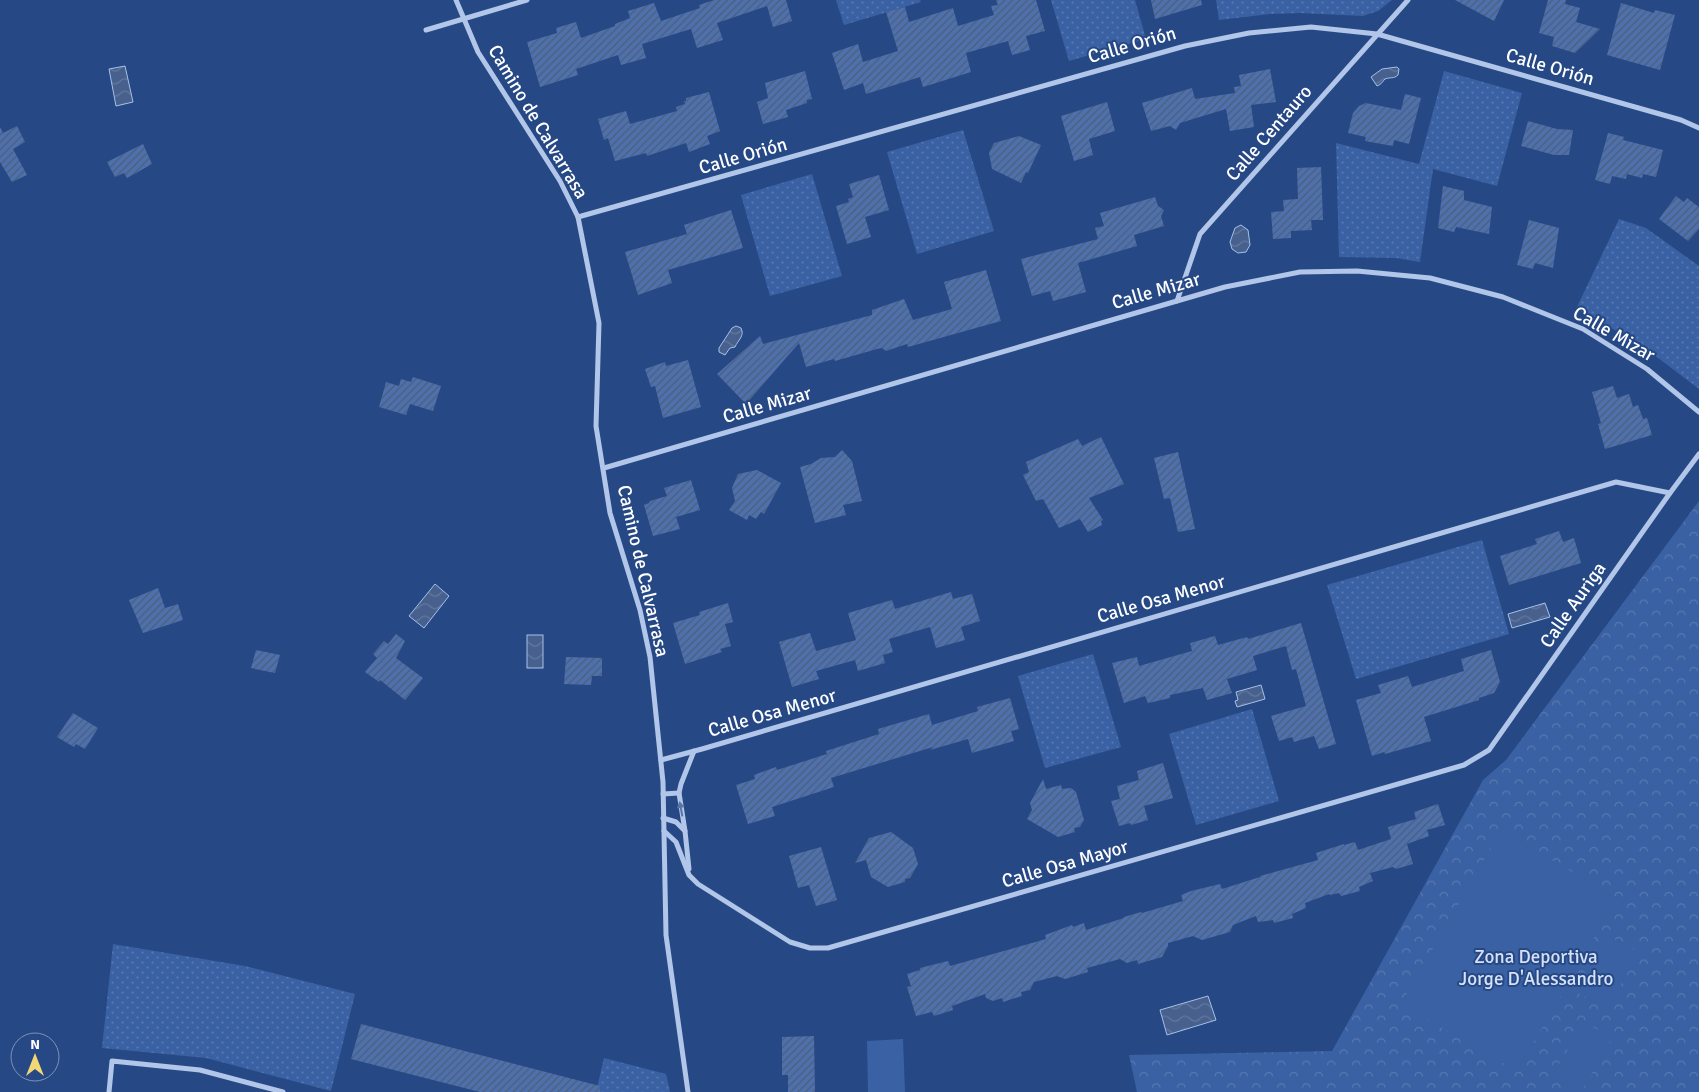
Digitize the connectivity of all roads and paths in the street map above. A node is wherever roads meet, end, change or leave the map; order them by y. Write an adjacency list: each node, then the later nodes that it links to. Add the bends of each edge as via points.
1 (456, 0): 4 (street, Camino de Calvarrasa)
2 (527, 0): 4 (street)
3 (1408, 0): 6 (street, Calle Centauro)
4 (464, 19): 5 (street); 8 (street, Camino de Calvarrasa, via 478,52 560,180)
5 (426, 30)
6 (1377, 34): 7 (street, Calle Orión, via 1681,120); 8 (street, Calle Orión, via 1312,27 1249,32 1185,46); 9 (street, Calle Centauro, via 1200,234)
7 (1699, 128)
8 (578, 218): 12 (street, Camino de Calvarrasa, via 599,322 596,426)
9 (1177, 301): 10 (street, Calle Mizar, via 1225,287 1300,272 1357,271 1430,278 1503,297 1583,329 1647,370); 12 (street, Calle Mizar)
10 (1699, 412)
11 (1699, 454): 13 (street, Calle Auriga)
12 (604, 468): 15 (street, Camino de Calvarrasa, via 610,512 644,623)
13 (1670, 493): 14 (street, Calle Osa Menor, via 1616,482); 16 (street, Calle Auriga, via 1489,750)
14 (694, 751): 15 (street, Calle Osa Menor); 17 (street)
15 (661, 760): 18 (street, Camino de Calvarrasa)
16 (1464, 764): 22 (street, Calle Osa Mayor, via 828,948 810,948 790,942 698,884)
17 (679, 793): 18 (street); 21 (street, one-way to 17)
18 (663, 794): 19 (street, Camino de Calvarrasa)
19 (663, 818): 20 (street, Camino de Calvarrasa); 21 (street, via 676,822)
20 (664, 831): 22 (street, Calle Osa Mayor, via 676,842); 25 (street, Camino de Calvarrasa, via 666,935)
21 (685, 831): 22 (street)
22 (690, 875)
23 (109, 1092): 24 (street, via 112,1061 200,1070)
24 (283, 1092)
25 (688, 1092)

